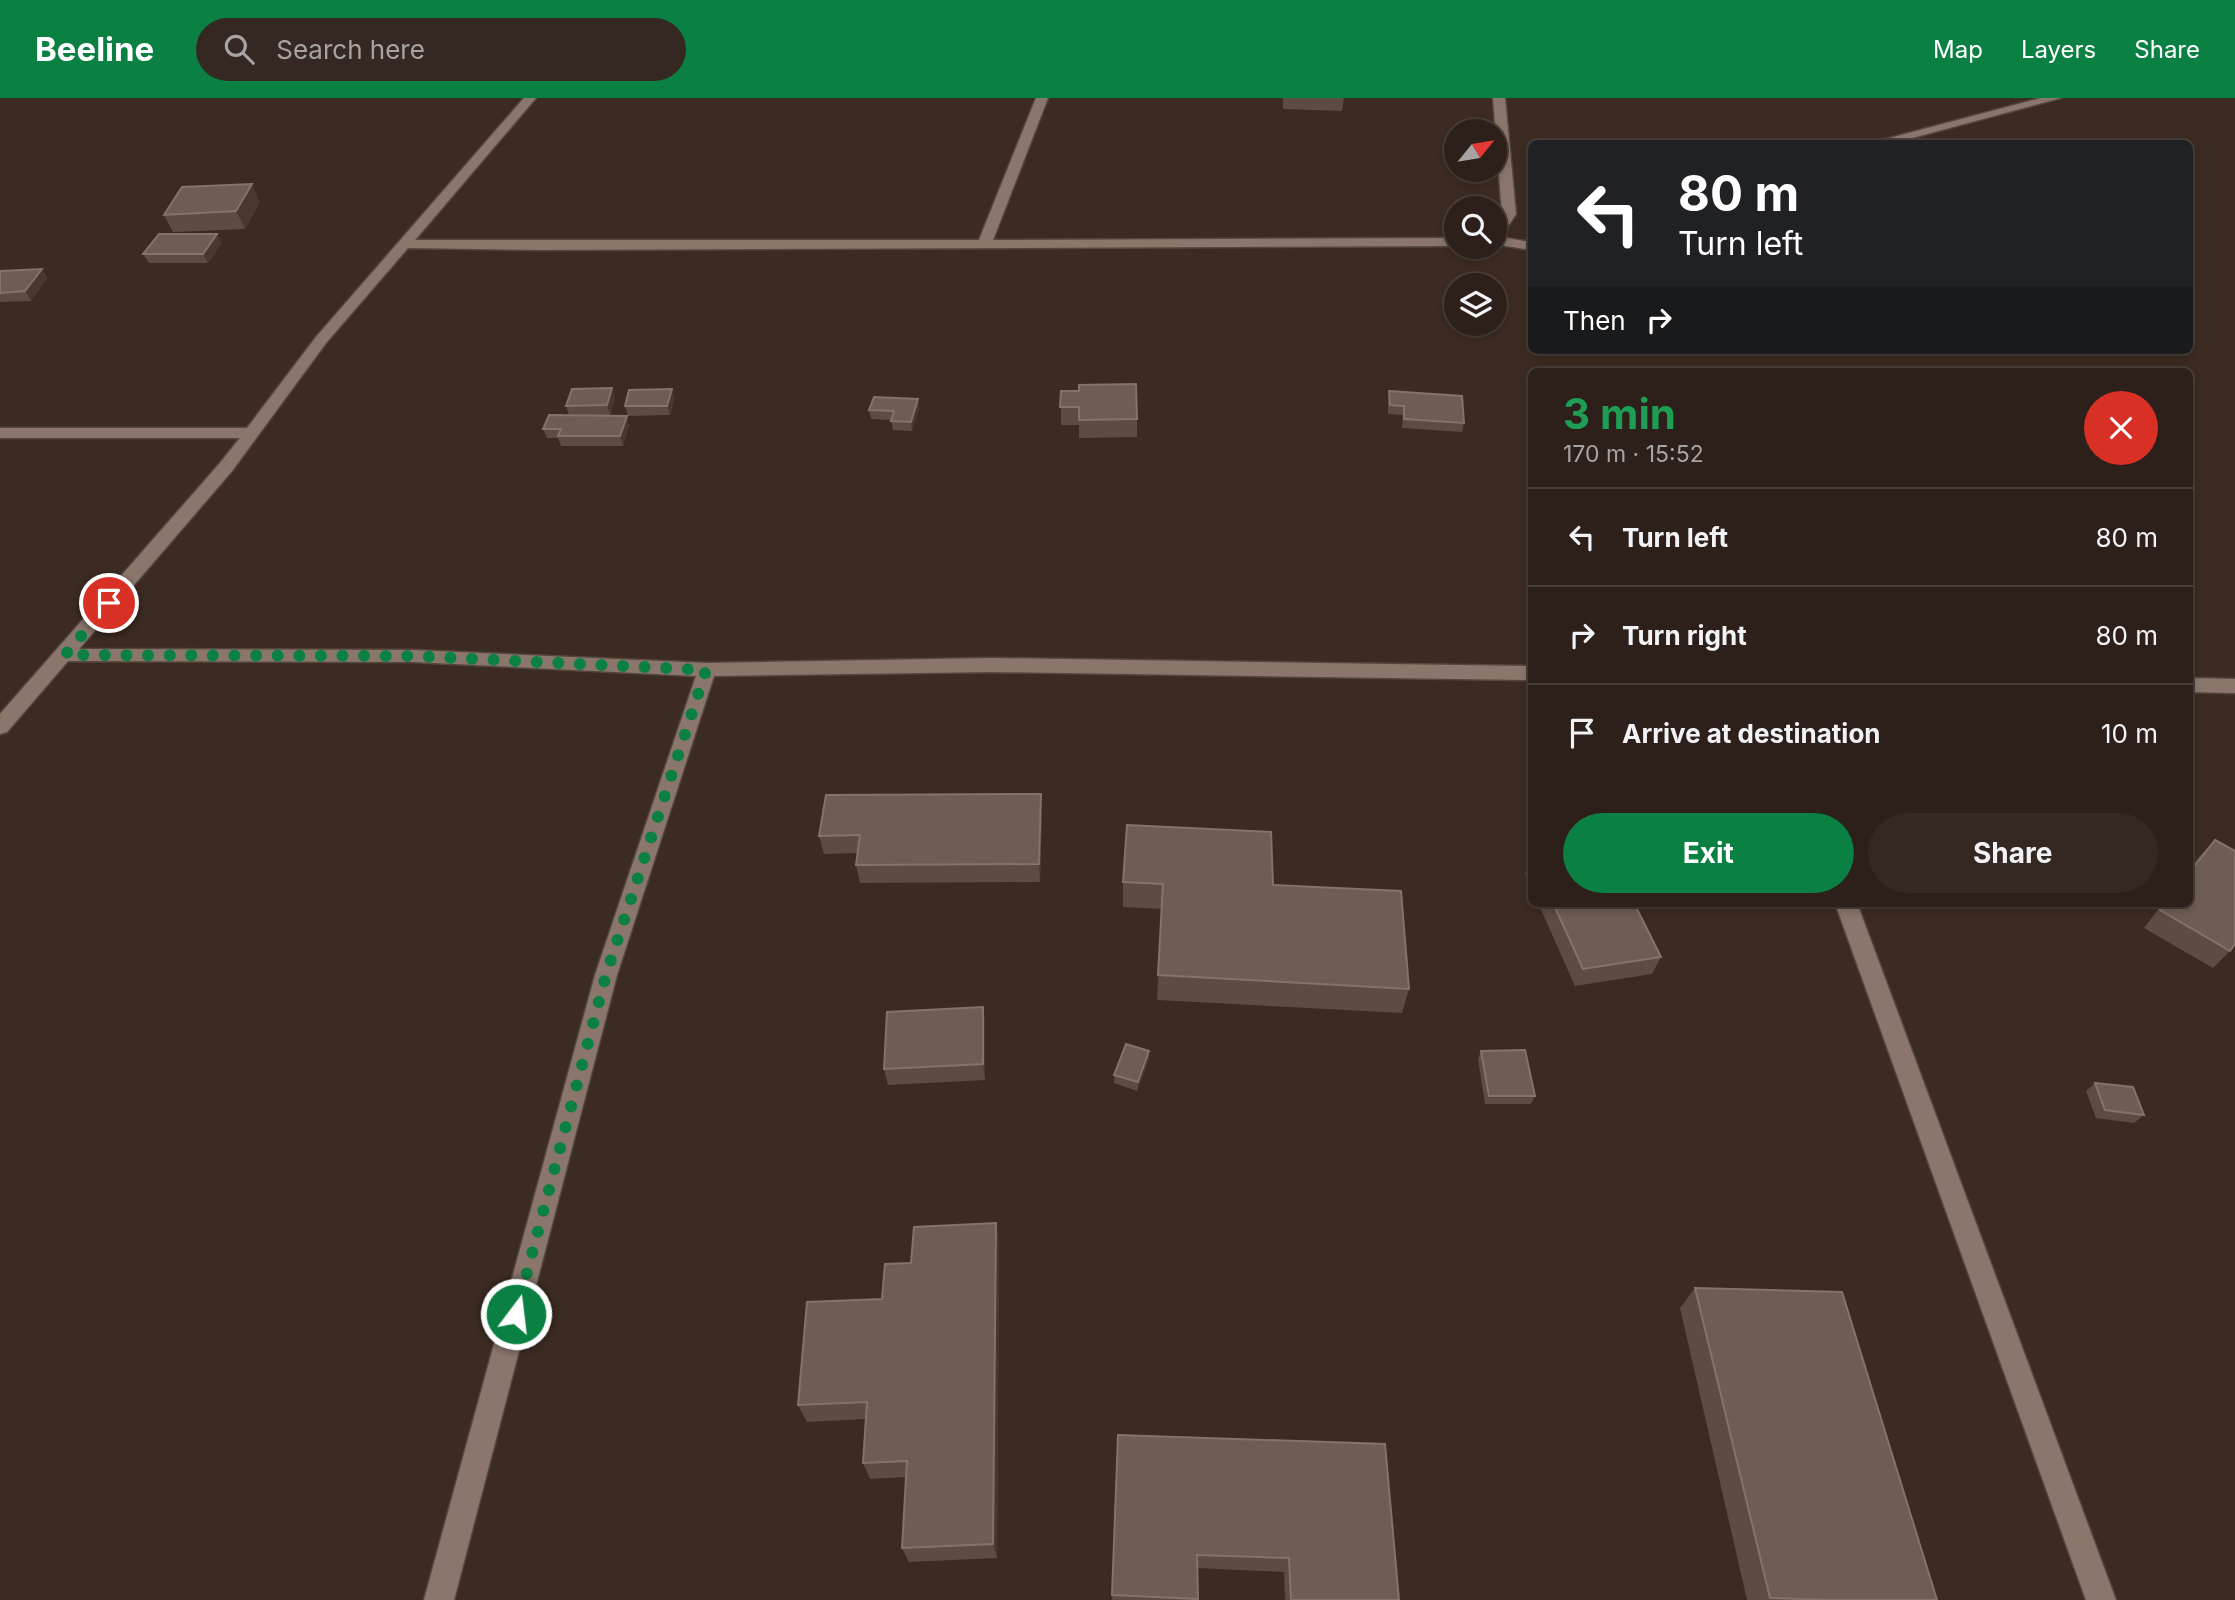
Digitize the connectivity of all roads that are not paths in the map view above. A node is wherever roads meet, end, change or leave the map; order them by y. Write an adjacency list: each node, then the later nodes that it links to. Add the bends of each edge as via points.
1 (530, 98): 10 (street)
2 (1042, 98): 8 (street)
3 (1499, 98): 6 (street)
4 (2055, 98): 5 (street)
5 (1889, 140)
6 (1507, 217)
7 (1507, 242): 11 (street)
8 (985, 243): 9 (street); 10 (street)
9 (1444, 243)
10 (406, 244): 13 (street, via 321,340)
11 (1528, 246)
12 (0, 433): 13 (street)
13 (250, 433): 14 (street)
14 (65, 655): 15 (street, via 413,656); 19 (street)
15 (706, 670): 16 (street, via 992,665); 21 (street, via 606,975)
16 (1528, 673)
17 (2193, 685): 18 (street)
18 (2235, 686)
19 (0, 727)
20 (1847, 907): 22 (street)
21 (439, 1600)
22 (2101, 1600)

